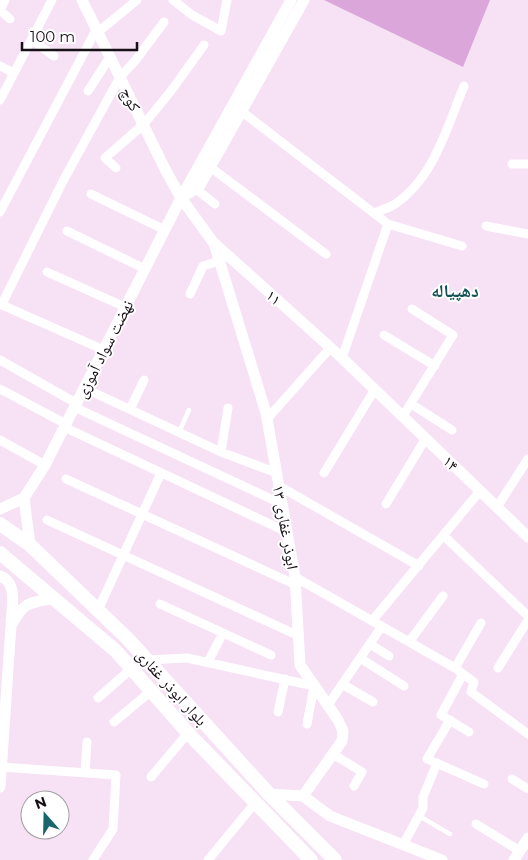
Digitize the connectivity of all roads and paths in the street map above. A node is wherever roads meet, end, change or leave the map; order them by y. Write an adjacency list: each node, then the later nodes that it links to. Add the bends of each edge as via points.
1 (5, 0): 9 (street)
2 (52, 0): 13 (street)
3 (82, 0): 12 (street, کوچ)
4 (137, 0): 12 (street)
5 (173, 0): 6 (street, via 221,31)
6 (227, 0)
7 (291, 0): 31 (street, نهضت سواد آموزی)
8 (304, 0): 23 (street)
9 (0, 10): 10 (street)
10 (10, 19)
11 (164, 22): 19 (street)
12 (97, 31): 16 (street, کوچ); 33 (street)
13 (32, 40): 15 (street); 18 (street)
14 (204, 45): 24 (street)
15 (54, 56)
16 (110, 57): 19 (street, کوچ); 21 (street)
17 (0, 66): 18 (street)
18 (14, 73): 22 (street)
19 (120, 77): 24 (street, کوچ); 47 (street)
20 (464, 86): 34 (street, via 430,167 407,194)
21 (88, 91)
22 (0, 100)
23 (241, 111): 27 (street); 34 (street)
24 (144, 124): 28 (street, via 105,158); 31 (street, کوچ)
25 (512, 164): 26 (street)
26 (528, 164)
27 (210, 167): 29 (street); 42 (street)
28 (116, 168)
29 (196, 189): 31 (street); 32 (street)
30 (91, 194): 37 (street)
31 (181, 198): 37 (street, نهضت سواد آموزی); 40 (street, ۱۱)
32 (215, 204)
33 (0, 212)
34 (374, 214): 35 (street)
35 (388, 224): 41 (street); 53 (street)
36 (486, 226): 39 (street)
37 (165, 230): 44 (street, نهضت سواد آموزی)
38 (67, 232): 44 (street)
39 (528, 234)
40 (213, 242): 43 (street, ۱۳ ابوذر غفاری); 51 (street, ۱۱)
41 (462, 246)
42 (326, 254)
43 (220, 261): 46 (street, via 203,266); 66 (street, ۱۳ ابوذر غفاری)
44 (145, 269): 48 (street, نهضت سواد آموزی)
45 (47, 272): 48 (street)
46 (190, 294)
47 (1, 304): 52 (street)
48 (125, 307): 52 (street, نهضت سواد آموزی)
49 (412, 309): 55 (street, via 453,335)
50 (384, 335): 55 (street)
51 (331, 348): 53 (street, ۱۱); 66 (street)
52 (104, 350): 57 (street, نهضت سواد آموزی)
53 (342, 358): 59 (street, ۱۱)
54 (0, 360): 61 (street)
55 (435, 366): 60 (street)
56 (144, 380): 63 (street)
57 (84, 388): 61 (street, نهضت سواد آموزی); 63 (street)
58 (0, 389): 67 (street)
59 (375, 389): 65 (street, ۱۴); 77 (street)
60 (411, 404): 65 (street); 68 (street)
61 (75, 405): 67 (street, نهضت سواد آموزی); 82 (street)
62 (228, 408): 72 (street)
63 (130, 409): 69 (street)
64 (189, 410): 69 (lane)
65 (403, 416): 70 (street, ۱۴)
66 (267, 419): 76 (street, ۱۳ ابوذر غفاری)
67 (65, 426): 74 (street, نهضت سواد آموزی); 75 (street)
68 (452, 430)
69 (180, 432): 72 (street)
70 (426, 438): 80 (street, ۱۴); 83 (street)
71 (0, 440): 74 (street)
72 (220, 452): 76 (street)
73 (528, 459): 84 (street)
74 (45, 465): 81 (street, نهضت سواد آموزی)
75 (161, 473): 86 (street); 89 (street)
76 (277, 473): 79 (street, ۱۳ ابوذر غفاری)
77 (324, 473)
78 (66, 479): 86 (street)
79 (279, 486): 82 (street, ۱۳ ابوذر غفاری); 95 (street)
80 (480, 491): 84 (street, ۱۴); 90 (street)
81 (24, 498): 85 (street); 92 (street)
82 (282, 504): 89 (street, ۱۳ ابوذر غفاری)
83 (386, 504)
84 (497, 507): 91 (street, ۱۴)
85 (0, 509)
86 (142, 514): 94 (street); 97 (street)
87 (47, 520): 94 (street)
88 (0, 524): 92 (main road, بلوار ابوذر غفاری)
89 (287, 532): 97 (street, ۱۳ ابوذر غفاری)
90 (444, 536): 95 (street); 102 (street)
91 (528, 537)
92 (30, 546): 101 (main road, بلوار ابوذر غفاری)
93 (0, 552): 99 (main road, بلوار ابوذر غفاری)
94 (123, 555): 101 (street); 108 (street)
95 (419, 566): 103 (street)
96 (0, 576): 105 (street, via 9,582 13,594)
97 (295, 581): 103 (street); 108 (street, ۱۳ ابوذر غفاری)
98 (444, 596): 109 (street)
99 (55, 598): 105 (street, via 29,603 19,610); 117 (main road, بلوار ابوذر غفاری)
100 (160, 604): 107 (street)
101 (98, 610): 114 (main road, بلوار ابوذر غفاری)
102 (528, 618): 116 (street)
103 (372, 621): 106 (street)
104 (481, 623): 118 (street)
105 (10, 626): 137 (street)
106 (382, 626): 109 (street); 110 (street)
107 (223, 633): 111 (street); 115 (street)
108 (299, 636): 121 (street, ۱۳ ابوذر غفاری, via 300,665)
109 (409, 642): 118 (street)
110 (370, 644): 112 (street); 113 (street)
111 (271, 655)
112 (390, 656)
113 (360, 658): 120 (street); 122 (street)
114 (148, 660): 115 (street, via 186,658); 145 (main road, بلوار ابوذر غفاری)
115 (208, 662): 119 (street)
116 (498, 668)
117 (132, 669): 123 (main road, بلوار ابوذر غفاری); 124 (street)
118 (459, 671): 128 (street, via 441,715); 133 (street, via 474,682 471,692)
119 (285, 679): 121 (street); 127 (street)
120 (342, 684): 125 (street); 126 (street)
121 (314, 686): 126 (street, ۱۳ ابوذر غفاری); 130 (street)
122 (404, 686)
123 (151, 691): 129 (street); 132 (main road, بلوار ابوذر غفاری)
124 (98, 698)
125 (373, 702)
126 (328, 705): 135 (street, ۱۳ ابوذر غفاری, via 343,731 342,741)
127 (278, 712)
128 (450, 720): 131 (street); 136 (street, via 427,759)
129 (114, 722)
130 (307, 724)
131 (468, 732)
132 (188, 733): 139 (street); 147 (main road, بلوار ابوذر غفاری)
133 (528, 734)
134 (87, 742): 138 (street)
135 (333, 754): 142 (street, via 362,772); 146 (street, ۱۳ ابوذر غفاری)
136 (437, 763): 141 (street); 148 (street)
137 (1, 767): 138 (street); 143 (street)
138 (86, 773): 153 (street, via 116,775 113,828)
139 (151, 778)
140 (512, 779): 144 (street)
141 (484, 784)
142 (354, 786)
143 (0, 787)
144 (528, 788)
145 (269, 794): 146 (street); 156 (main road, بلوار ابوذر غفاری)
146 (303, 796): 151 (street, via 330,816)
147 (255, 802): 154 (street); 155 (main road, بلوار ابوذر غفاری)
148 (419, 816): 150 (lane); 151 (street)
149 (476, 824): 152 (street)
150 (450, 834)
151 (403, 845): 157 (street)
152 (522, 850)
153 (94, 860)
154 (208, 860)
155 (311, 860)
156 (336, 860)
157 (442, 860)

